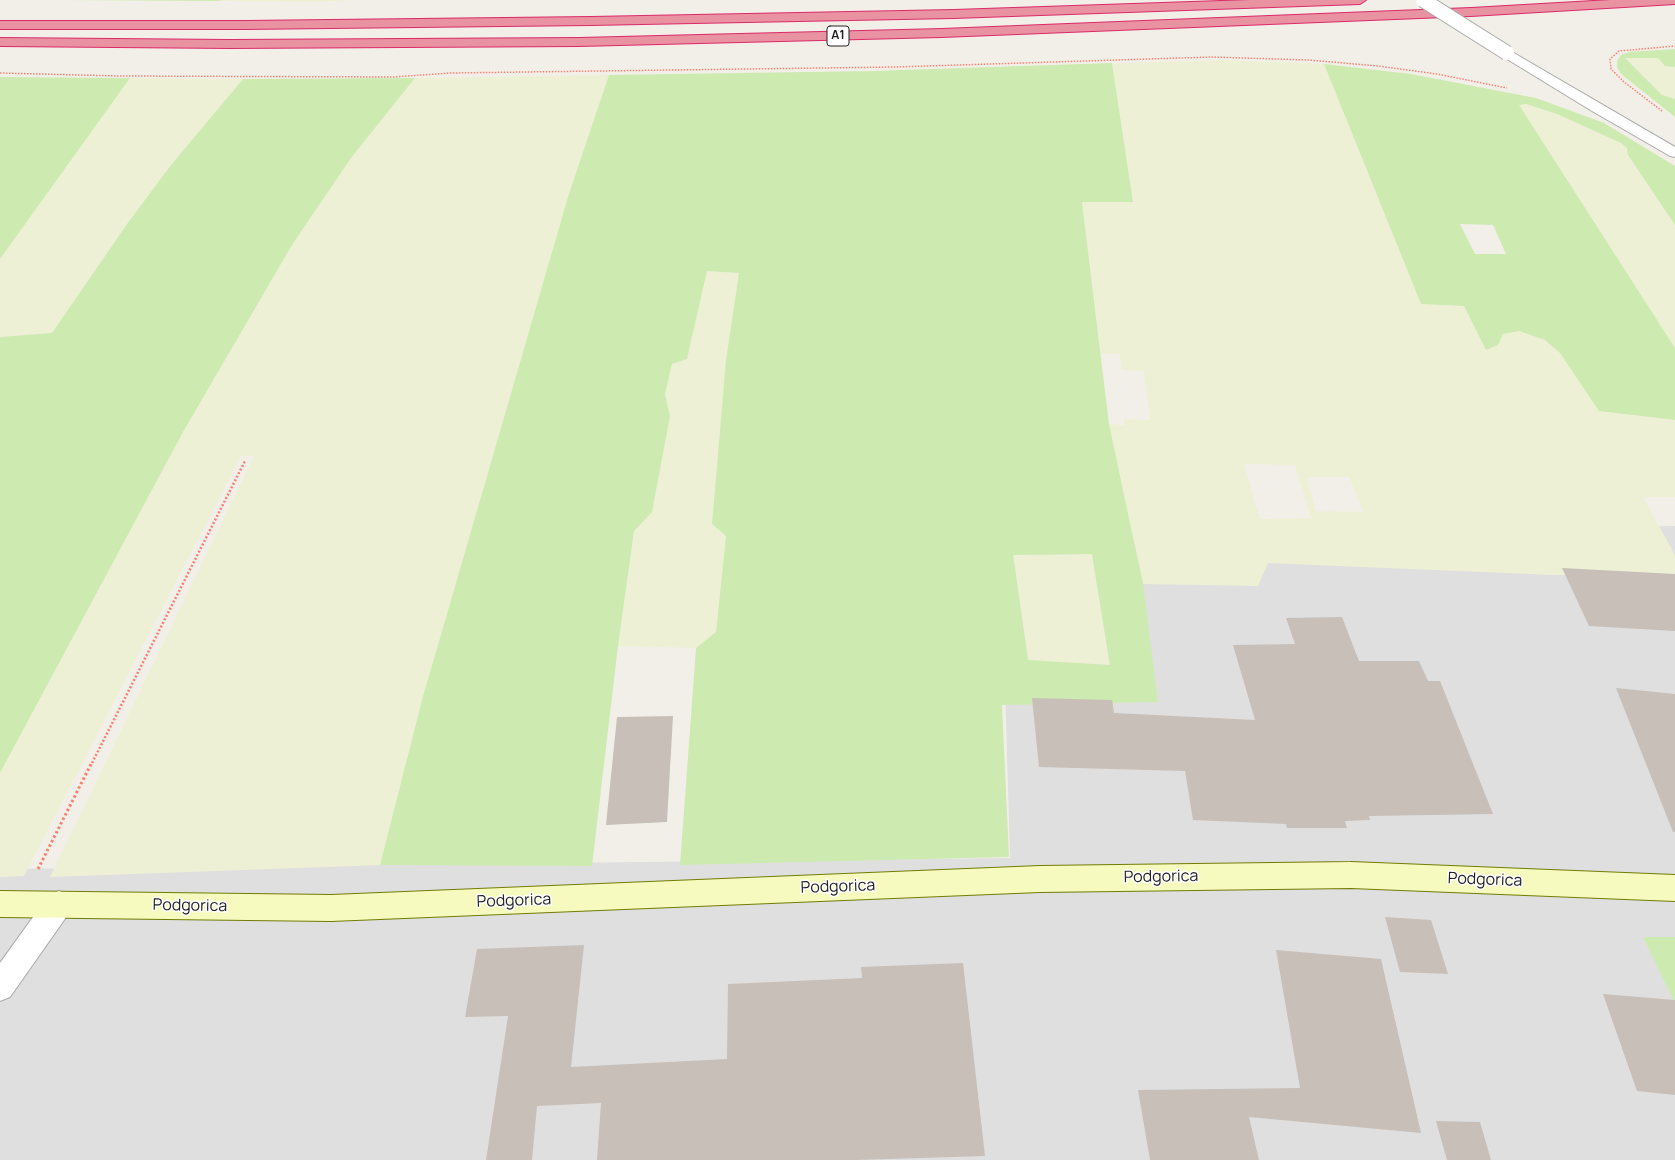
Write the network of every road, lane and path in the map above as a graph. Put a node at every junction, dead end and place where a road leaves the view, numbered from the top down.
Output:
1 (1360, 0) edge
2 (1423, 0) edge
3 (1675, 0) edge
4 (0, 25) edge
5 (0, 42) edge
6 (1675, 46) edge
7 (0, 73) edge
8 (1513, 89) dead end
9 (1662, 111) dead end
10 (1675, 153) edge
11 (245, 461) dead end
12 (1675, 888) edge
13 (10, 904) edge
14 (59, 904) junction
15 (0, 986) edge

1 - 4 highway, A1
2 - 10 street, bridge
3 - 5 highway, A1
6 - 9 path
7 - 8 path
11 - 13 path
12 - 14 main road, Podgorica
13 - 14 main road, Podgorica
14 - 15 street

